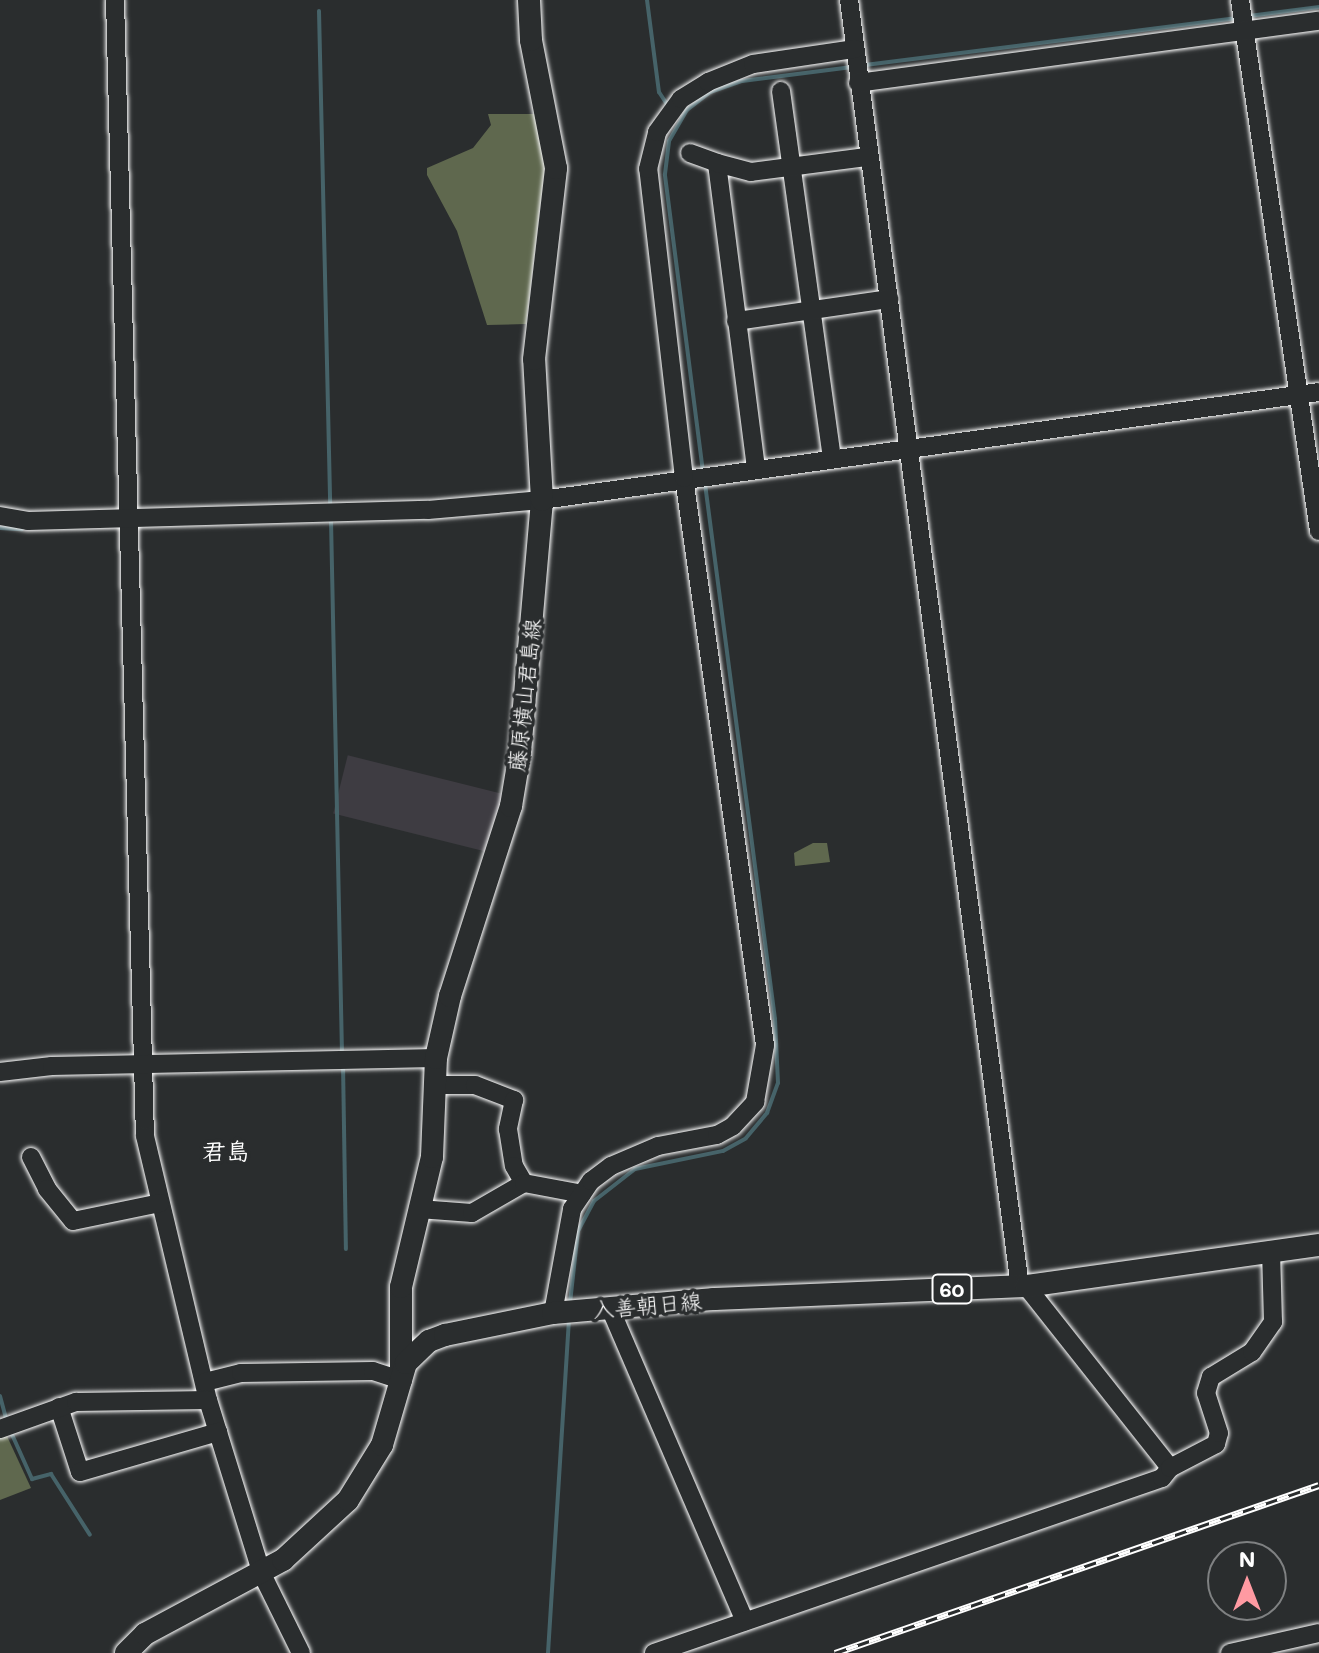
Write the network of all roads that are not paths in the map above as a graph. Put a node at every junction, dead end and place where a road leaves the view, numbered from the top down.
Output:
1 (115, 0) edge
2 (529, 0) edge
3 (849, 0) edge
4 (1240, 2) edge
5 (1319, 21) edge
6 (1244, 31) junction
7 (855, 49) junction
8 (858, 79) junction
9 (781, 91) dead end
10 (690, 153) dead end
11 (867, 157) junction
12 (717, 163) junction
13 (790, 167) junction
14 (889, 299) junction
15 (810, 310) junction
16 (736, 321) junction
17 (1319, 392) edge
18 (1296, 395) junction
19 (906, 447) junction
20 (832, 457) junction
21 (756, 468) junction
22 (684, 478) junction
23 (542, 500) junction
24 (0, 516) edge
25 (128, 518) junction
26 (1319, 531) edge
27 (436, 1058) junction
28 (141, 1065) junction
29 (0, 1072) edge
30 (435, 1085) junction
31 (31, 1157) dead end
32 (524, 1183) junction
33 (582, 1194) junction
34 (160, 1203) junction
35 (419, 1209) junction
36 (1319, 1245) edge
37 (1271, 1251) junction
38 (1023, 1286) junction
39 (610, 1308) junction
40 (553, 1313) junction
41 (401, 1380) junction
42 (207, 1391) junction
43 (59, 1407) junction
44 (0, 1429) edge
45 (218, 1432) junction
46 (1170, 1468) junction
47 (262, 1574) junction
48 (745, 1621) junction
49 (1319, 1633) edge
50 (126, 1653) edge
51 (301, 1653) edge
52 (654, 1653) edge
53 (1230, 1653) edge

1 - 25 street
2 - 23 main road, 藤原横山君島線
3 - 7 street
4 - 6 street
5 - 6 street
6 - 8 street
6 - 18 street
7 - 8 street
7 - 22 street
8 - 11 street
9 - 13 street
10 - 12 street
11 - 13 street
11 - 14 street
12 - 13 street
12 - 16 street
13 - 15 street
14 - 15 street
14 - 19 street
15 - 16 street
15 - 20 street
16 - 21 street
17 - 18 street
18 - 19 street
18 - 26 street
19 - 20 street
19 - 38 street
20 - 21 street
21 - 22 street
22 - 23 street
22 - 33 street
23 - 25 street
23 - 27 main road, 藤原横山君島線
24 - 25 street
25 - 28 street
27 - 28 street
27 - 30 main road, 藤原横山君島線
28 - 29 street
28 - 34 street
30 - 32 street
30 - 35 main road, 藤原横山君島線
31 - 34 street
32 - 33 street
32 - 35 street
33 - 40 street
34 - 42 street
35 - 41 main road, 藤原横山君島線
36 - 37 main road, 入善朝日線 / 60
37 - 38 main road, 入善朝日線 / 60
37 - 46 street
38 - 39 main road, 入善朝日線 / 60
38 - 46 street
39 - 40 main road, 入善朝日線 / 60
39 - 48 street
40 - 41 main road, 入善朝日線 / 60
41 - 42 street
41 - 47 main road, 入善朝日線 / 60
42 - 43 street
42 - 45 street
43 - 44 street
43 - 45 street
45 - 47 street
46 - 48 street
47 - 50 main road, 入善朝日線 / 60
47 - 51 street
48 - 52 street
49 - 53 street

